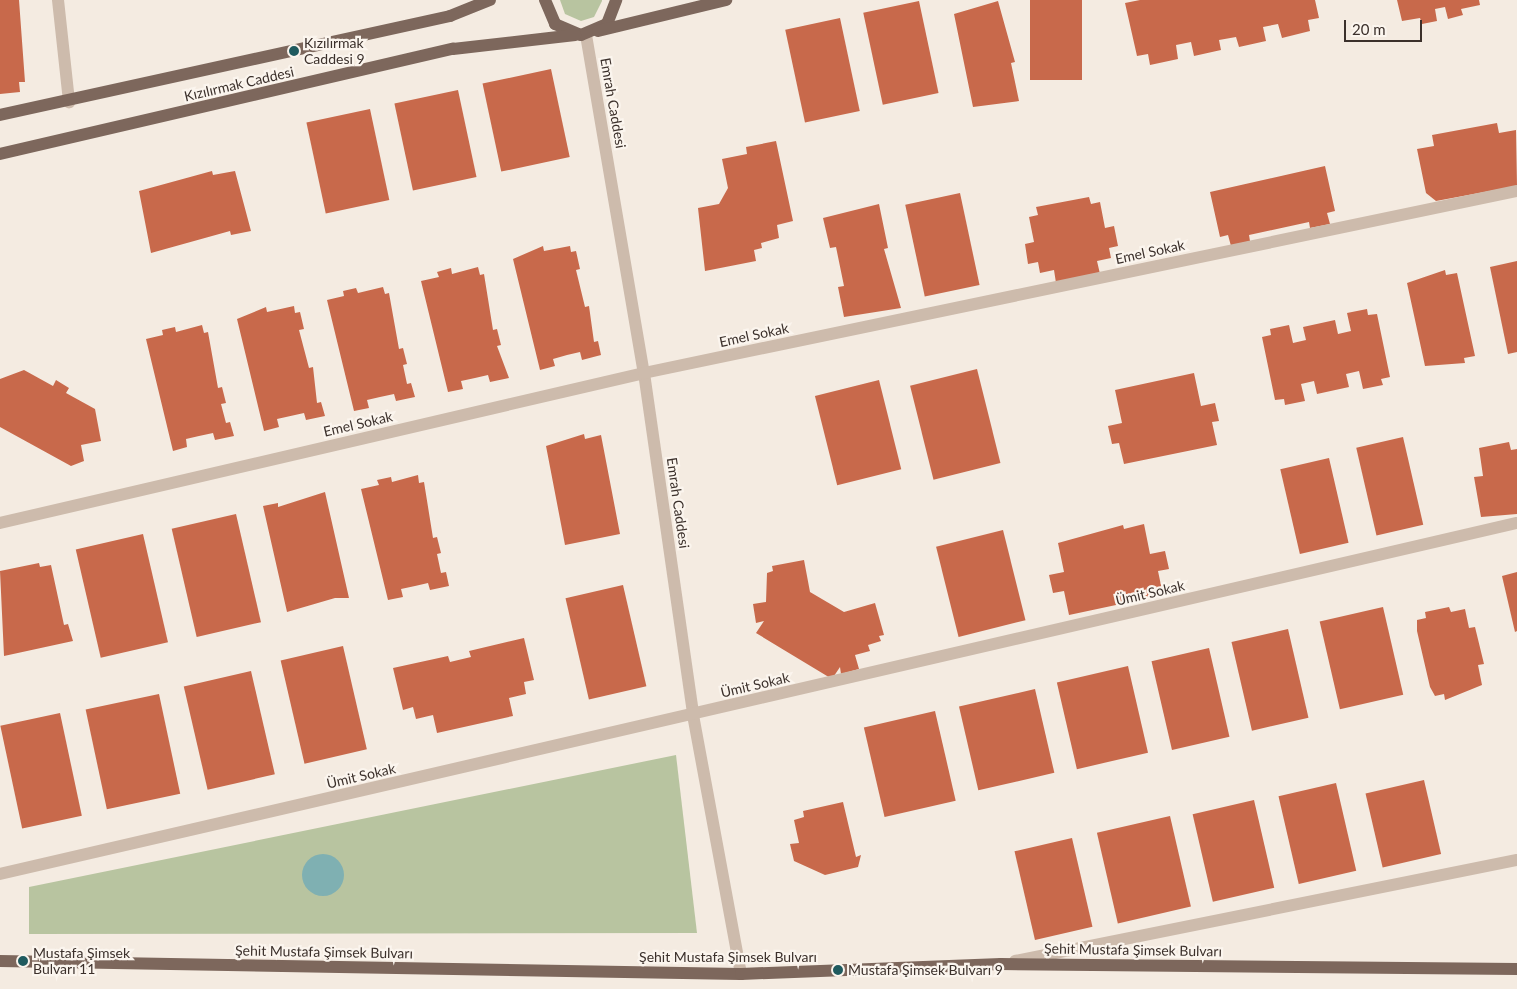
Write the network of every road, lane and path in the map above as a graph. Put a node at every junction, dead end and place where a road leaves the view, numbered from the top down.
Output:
1 (58, 0) edge
2 (490, 0) edge
3 (545, 0) edge
4 (616, 0) edge
5 (726, 0) edge
6 (586, 34) junction
7 (68, 102) junction
8 (0, 115) edge
9 (0, 154) edge
10 (1517, 191) edge
11 (644, 373) junction
12 (0, 523) edge
13 (1517, 523) edge
14 (693, 715) junction
15 (1517, 860) edge
16 (0, 874) edge
17 (0, 961) edge
18 (1001, 964) junction
19 (1517, 969) edge
20 (741, 974) junction

1 - 7 street
2 - 7 main road, Kızılırmak Caddesi
3 - 6 main road
4 - 6 main road
5 - 6 main road, Kızılırmak Caddesi
6 - 9 main road, Kızılırmak Caddesi
6 - 11 street, Emrah Caddesi
7 - 8 main road, Kızılırmak Caddesi
10 - 11 street, Emel Sokak
11 - 12 street, Emel Sokak
11 - 14 street, Emrah Caddesi
13 - 14 street, Ümit Sokak
14 - 16 street, Ümit Sokak
14 - 20 street, Emrah Caddesi
15 - 18 street
17 - 20 main road, Şehit Mustafa Şimsek Bulvarı
18 - 19 main road, Şehit Mustafa Şimsek Bulvarı
18 - 20 main road, Şehit Mustafa Şimsek Bulvarı

